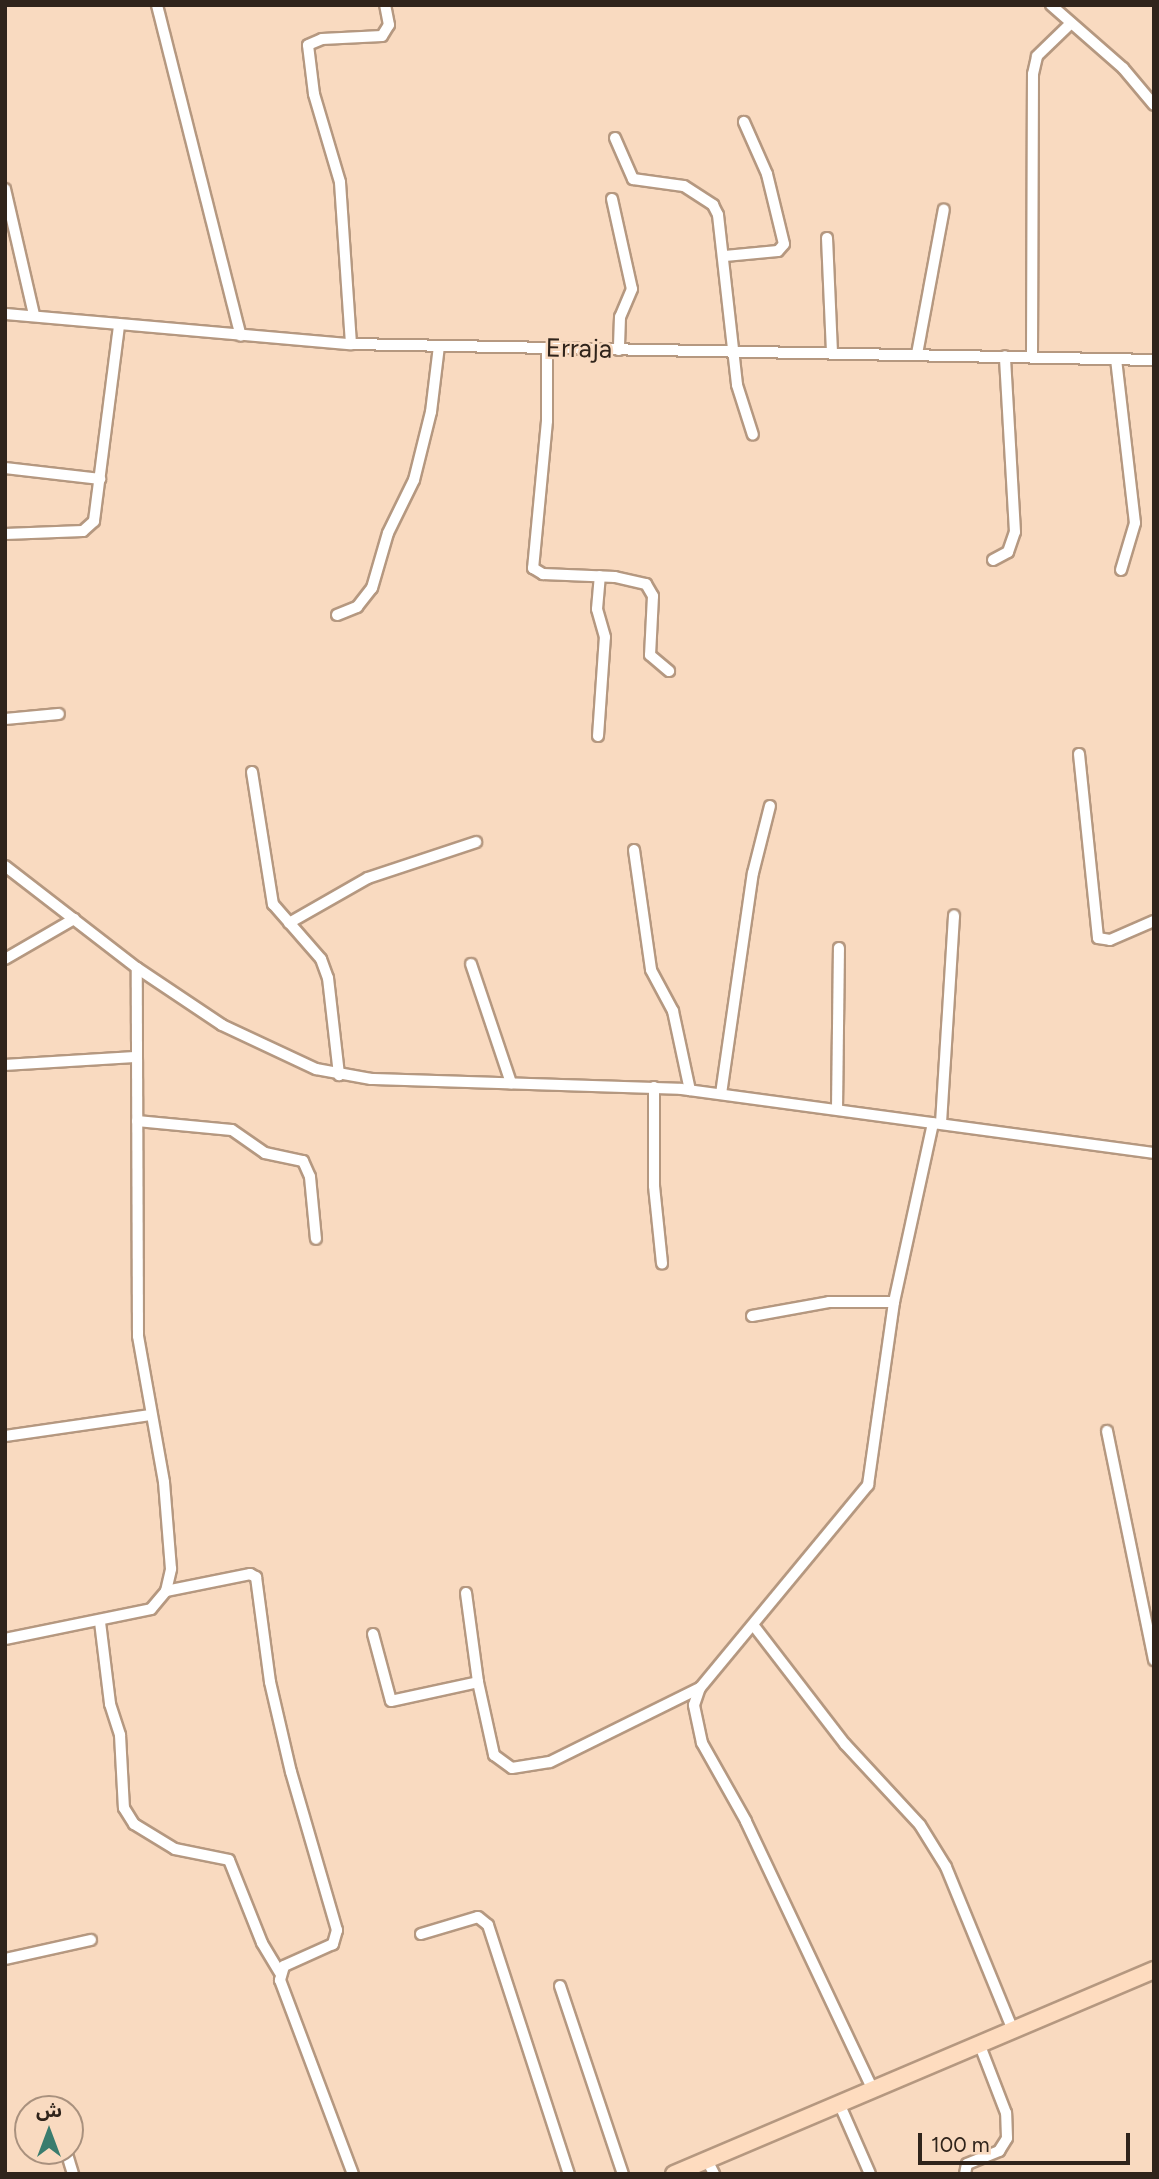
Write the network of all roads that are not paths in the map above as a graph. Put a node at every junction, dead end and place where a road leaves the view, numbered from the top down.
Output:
1 (157, 5) edge
2 (386, 5) edge
3 (1051, 5) edge
4 (1071, 23) junction
5 (1154, 105) edge
6 (744, 122) dead end
7 (615, 138) dead end
8 (5, 189) edge
9 (612, 199) dead end
10 (944, 209) dead end
11 (827, 238) dead end
12 (724, 256) junction
13 (5, 314) edge
14 (34, 315) junction
15 (119, 324) junction
16 (241, 336) junction
17 (351, 344) junction
18 (439, 346) junction
19 (547, 348) junction
20 (619, 350) junction
21 (733, 352) junction
22 (832, 353) junction
23 (917, 354) junction
24 (1005, 356) junction
25 (1032, 356) junction
26 (1116, 359) junction
27 (1154, 360) edge
28 (753, 435) dead end
29 (5, 468) edge
30 (100, 479) junction
31 (5, 534) edge
32 (993, 560) dead end
33 (1121, 570) dead end
34 (600, 576) junction
35 (337, 615) dead end
36 (669, 671) dead end
37 (58, 714) dead end
38 (5, 719) edge
39 (598, 736) dead end
40 (1079, 754) dead end
41 (252, 772) dead end
42 (771, 806) dead end
43 (476, 842) dead end
44 (634, 850) dead end
45 (5, 866) edge
46 (954, 915) dead end
47 (74, 919) junction
48 (1154, 921) edge
49 (289, 923) junction
50 (839, 948) dead end
51 (5, 959) edge
52 (471, 964) dead end
53 (137, 968) junction
54 (134, 1057) junction
55 (5, 1065) edge
56 (339, 1075) junction
57 (511, 1083) junction
58 (654, 1087) junction
59 (690, 1090) junction
60 (721, 1094) junction
61 (837, 1110) junction
62 (137, 1121) junction
63 (937, 1123) junction
64 (1154, 1153) edge
65 (316, 1239) dead end
66 (663, 1264) dead end
67 (894, 1302) junction
68 (752, 1316) dead end
69 (150, 1415) junction
70 (1107, 1431) dead end
71 (5, 1436) edge
72 (166, 1591) junction
73 (466, 1593) dead end
74 (100, 1622) junction
75 (754, 1626) junction
76 (373, 1634) dead end
77 (5, 1639) edge
78 (1154, 1660) edge
79 (478, 1682) junction
80 (699, 1688) junction
81 (422, 1934) dead end
82 (91, 1940) dead end
83 (5, 1959) edge
84 (1154, 1970) edge
85 (280, 1973) junction
86 (560, 1986) dead end
87 (1012, 2028) junction
88 (979, 2043) junction
89 (872, 2088) junction
90 (839, 2103) junction
91 (710, 2167) edge
92 (353, 2174) edge
93 (569, 2174) edge
94 (623, 2174) edge
95 (674, 2174) edge
96 (870, 2174) edge
97 (965, 2174) edge

1 - 16 street
2 - 17 street
3 - 4 street
4 - 5 street
4 - 25 street
6 - 12 street
7 - 12 street
8 - 14 street
9 - 20 street
10 - 23 street
11 - 22 street
12 - 21 street
13 - 14 street, Erraja
14 - 15 street, Erraja
15 - 16 street, Erraja
15 - 30 street
16 - 17 street, Erraja
17 - 18 street, Erraja
18 - 19 street, Erraja
18 - 35 street
19 - 20 street, Erraja
19 - 34 street
20 - 21 street, Erraja
21 - 22 street, Erraja
21 - 28 street
22 - 23 street, Erraja
23 - 24 street, Erraja
24 - 25 street, Erraja
24 - 32 street
25 - 26 street, Erraja
26 - 27 street, Erraja
26 - 33 street
29 - 30 street
30 - 31 street
34 - 36 street
34 - 39 street
37 - 38 street
40 - 48 street
41 - 49 street
42 - 60 street
43 - 49 street
44 - 59 street
45 - 47 street
46 - 63 street
47 - 51 street
47 - 53 street
49 - 56 street
50 - 61 street
52 - 57 street
53 - 54 street
53 - 56 street
54 - 55 street
54 - 62 street
56 - 57 street
57 - 58 street
58 - 59 street
58 - 66 street
59 - 60 street
60 - 61 street
61 - 63 street
62 - 65 street
62 - 69 street
63 - 64 street
63 - 67 street
67 - 68 street
67 - 75 street
69 - 71 street
69 - 72 street
70 - 78 street
72 - 74 street
72 - 85 street
73 - 79 street
74 - 77 street
74 - 85 street
75 - 80 street
75 - 87 street
76 - 79 street
79 - 80 street
80 - 89 street
81 - 93 street
82 - 83 street
84 - 87 main road
85 - 92 street
86 - 94 street
87 - 88 main road
88 - 89 main road
88 - 97 street
89 - 90 main road
90 - 91 main road
90 - 96 street
91 - 95 main road

